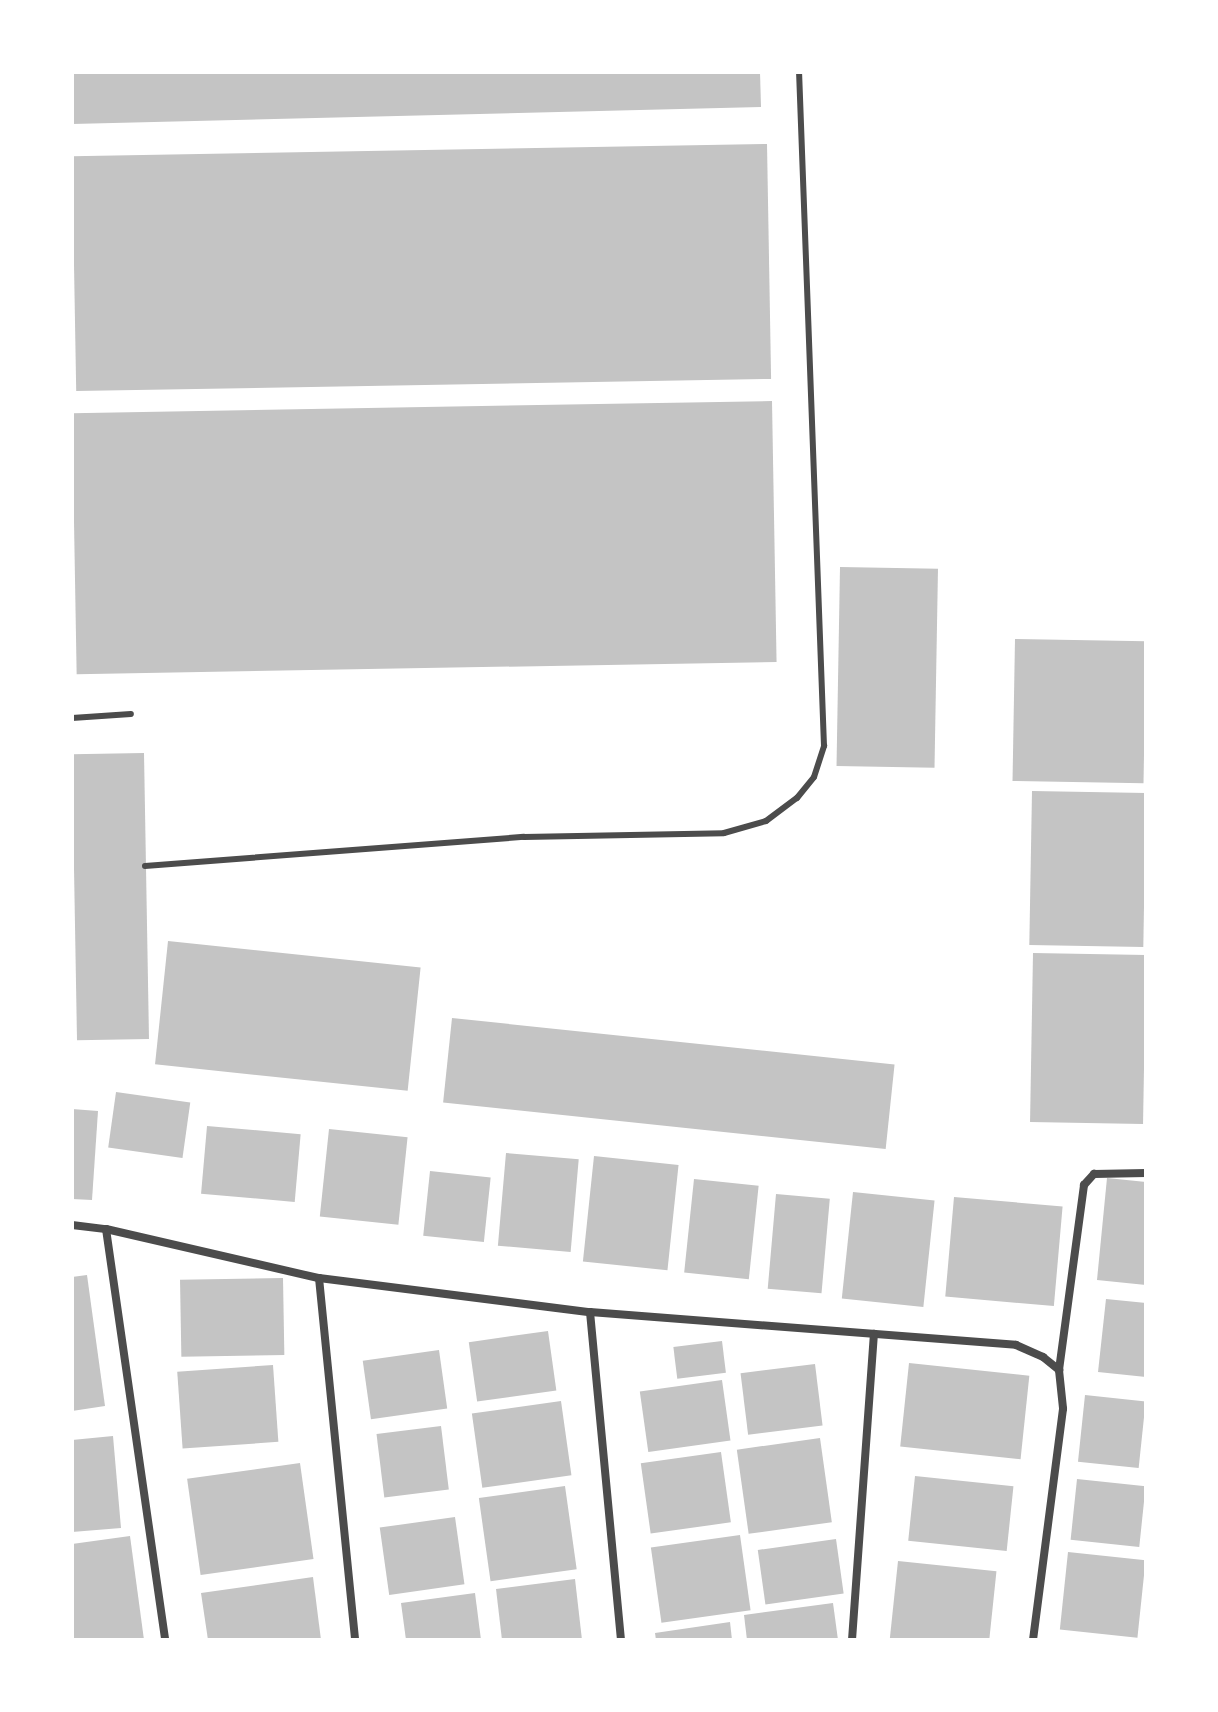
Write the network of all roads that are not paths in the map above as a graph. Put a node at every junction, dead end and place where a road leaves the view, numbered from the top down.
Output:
1 (799, 72) edge
2 (131, 714) dead end
3 (72, 718) edge
4 (145, 866) dead end
5 (1146, 1173) edge
6 (72, 1225) edge
7 (106, 1229) junction
8 (319, 1278) junction
9 (590, 1312) junction
10 (874, 1334) junction
11 (1059, 1370) junction
12 (165, 1640) edge
13 (355, 1640) edge
14 (621, 1640) edge
15 (852, 1640) edge
16 (1033, 1640) edge

1 - 4 lane
2 - 3 lane
5 - 11 street
6 - 7 street
7 - 8 street
7 - 12 street
8 - 9 street
8 - 13 street
9 - 10 street
9 - 14 street
10 - 11 street
10 - 15 street
11 - 16 street

